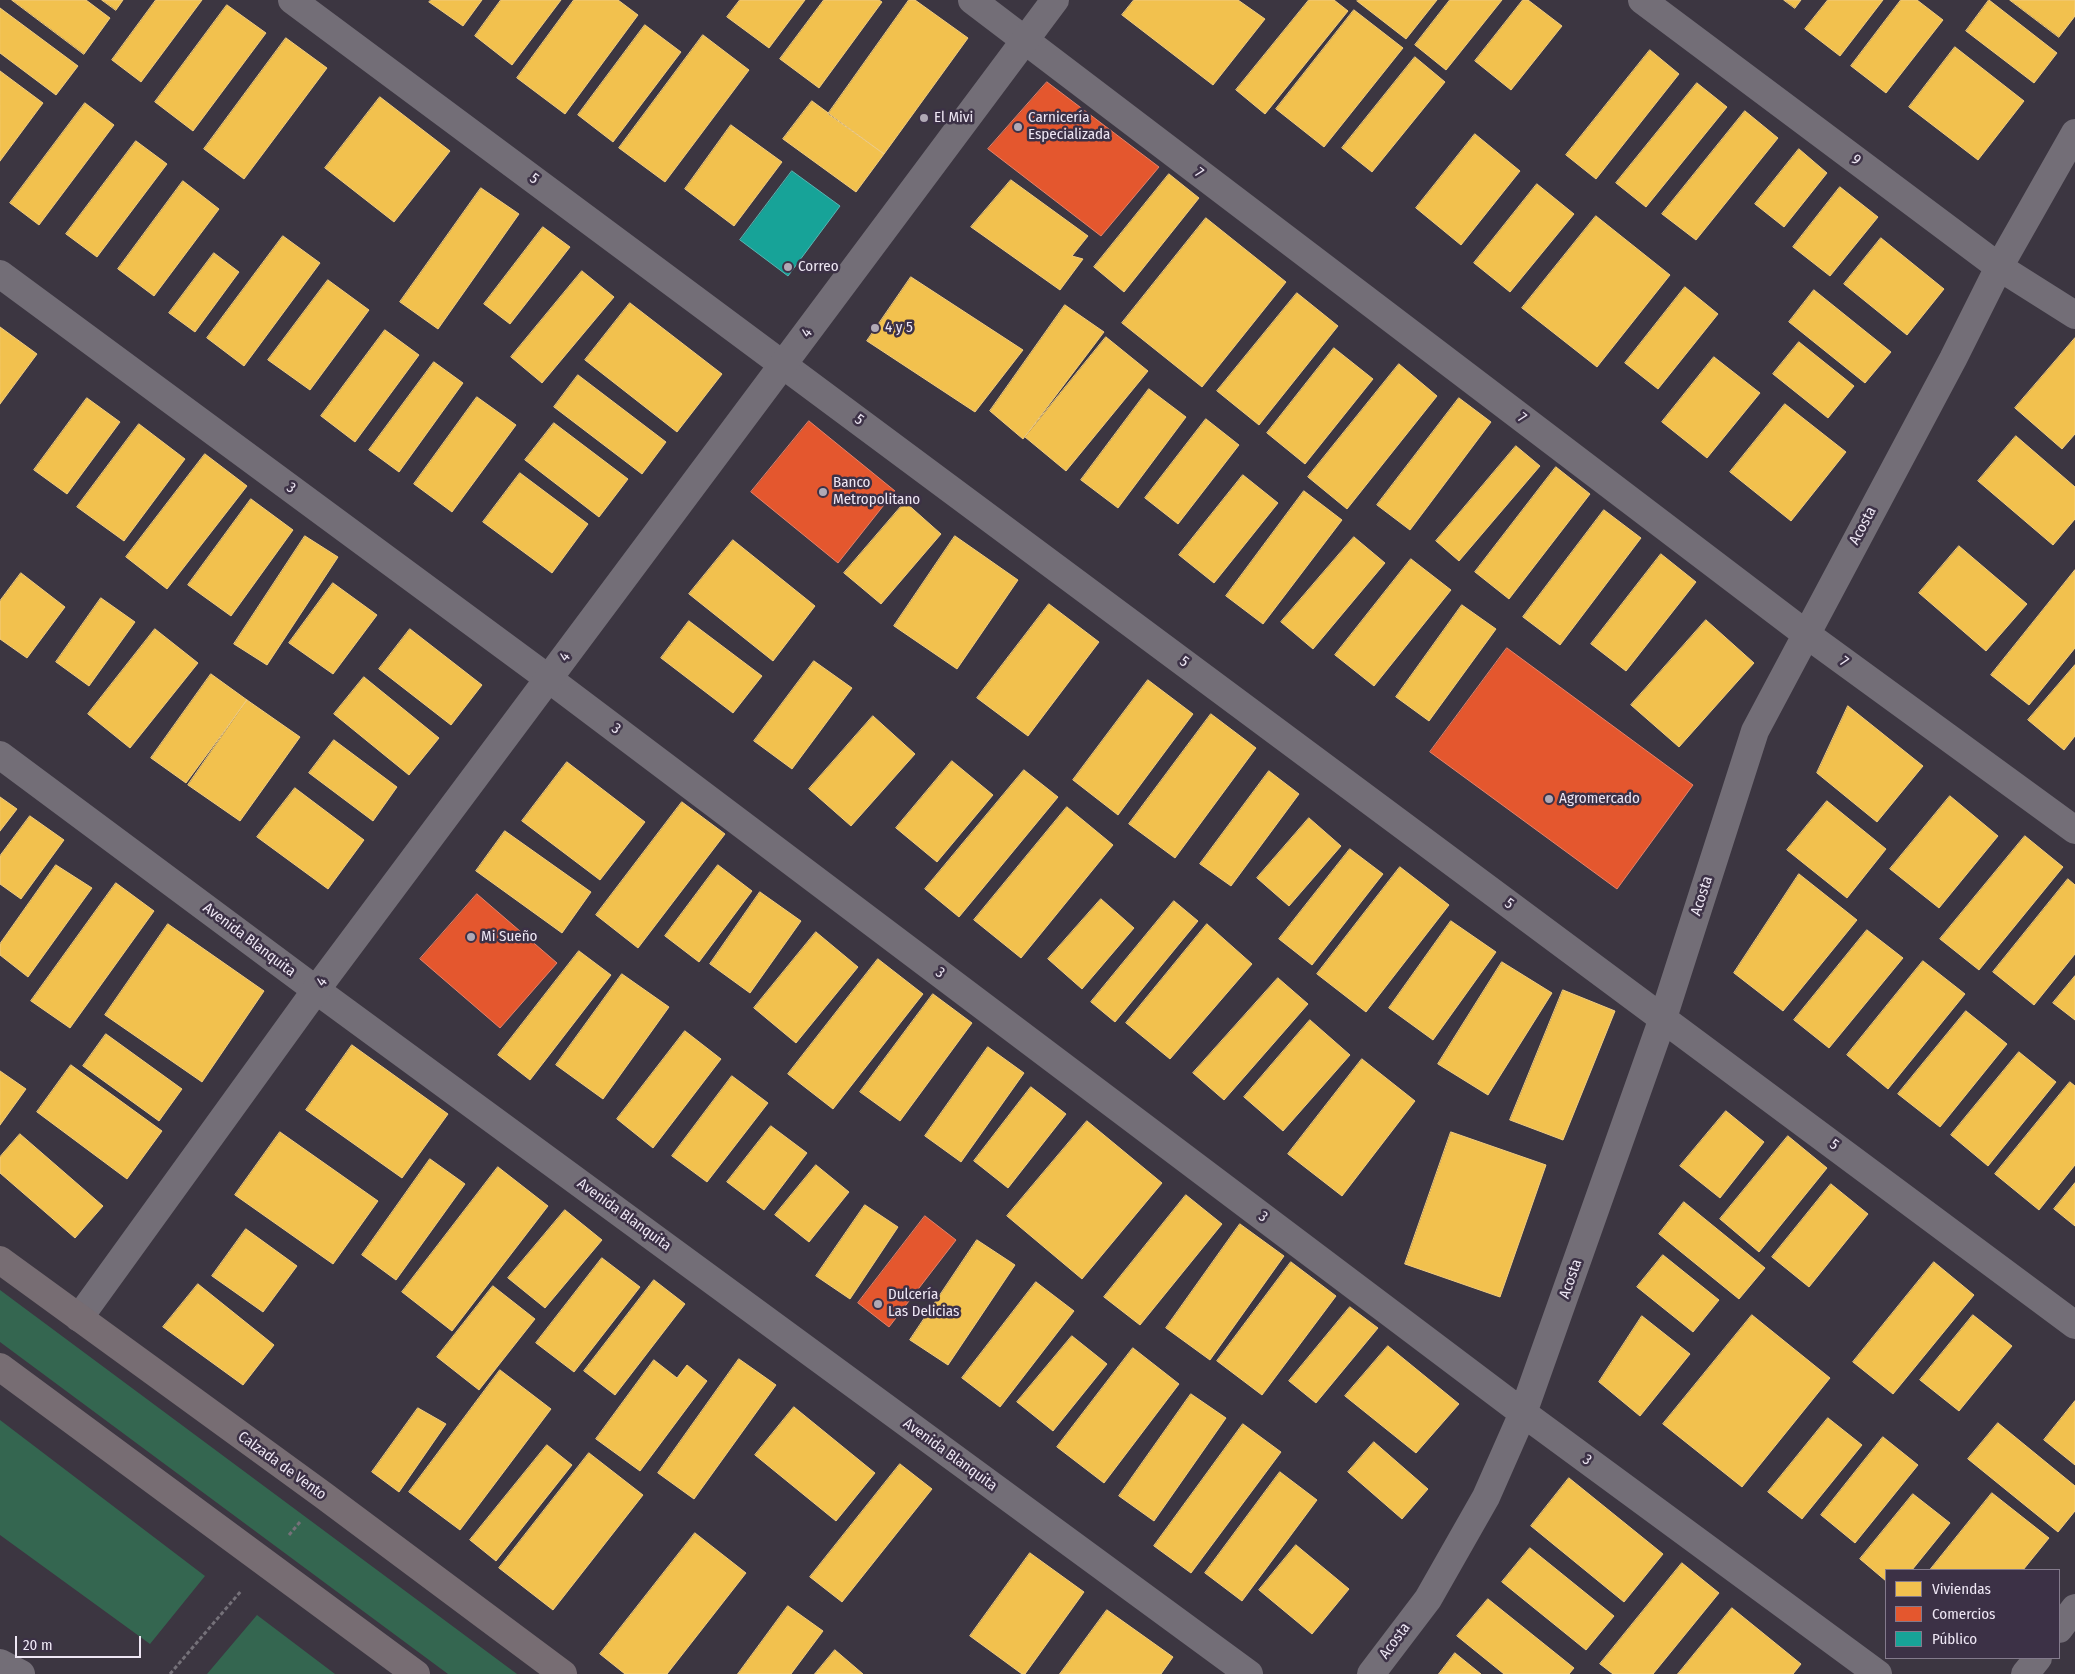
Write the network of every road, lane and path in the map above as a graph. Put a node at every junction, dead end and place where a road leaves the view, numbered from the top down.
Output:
1 (292, 0) edge
2 (972, 0) edge
3 (1055, 0) edge
4 (1642, 0) edge
5 (1025, 40) junction
6 (2075, 134) edge
7 (1999, 267) junction
8 (0, 274) edge
9 (2075, 315) edge
10 (784, 364) junction
11 (1806, 634) junction
12 (548, 679) junction
13 (0, 754) edge
14 (2075, 830) edge
15 (316, 990) junction
16 (1663, 1018) junction
17 (0, 1260) edge
18 (79, 1318) junction
19 (2075, 1325) edge
20 (0, 1367) edge
21 (1524, 1412) junction
22 (2075, 1608) edge
23 (2060, 1628) edge
24 (2037, 1659) edge
25 (0, 1663) edge
26 (21, 1674) edge
27 (416, 1674) edge
28 (563, 1674) edge
29 (1249, 1674) edge
30 (1370, 1674) edge
31 (1878, 1674) edge
32 (2026, 1674) edge

1 - 10 street, 5
2 - 5 street, 7
3 - 5 street, 4
4 - 7 street, 9
5 - 10 street, 4
5 - 11 street, 7
6 - 7 street, Acosta
7 - 9 street, 9
7 - 11 street, Acosta
8 - 12 street, 3
10 - 12 street, 4
10 - 16 street, 5
11 - 14 street, 7
11 - 16 street, Acosta
12 - 15 street, 4
12 - 21 street, 3
13 - 15 street, Avenida Blanquita
15 - 18 street, 4
15 - 29 street, Avenida Blanquita
16 - 19 street, 5
16 - 21 street, Acosta
17 - 18 main road, Calzada de Vento
18 - 28 main road, Calzada de Vento
20 - 27 main road
21 - 30 street, Acosta
21 - 31 street, 3
22 - 23 street
24 - 32 street
25 - 26 street

